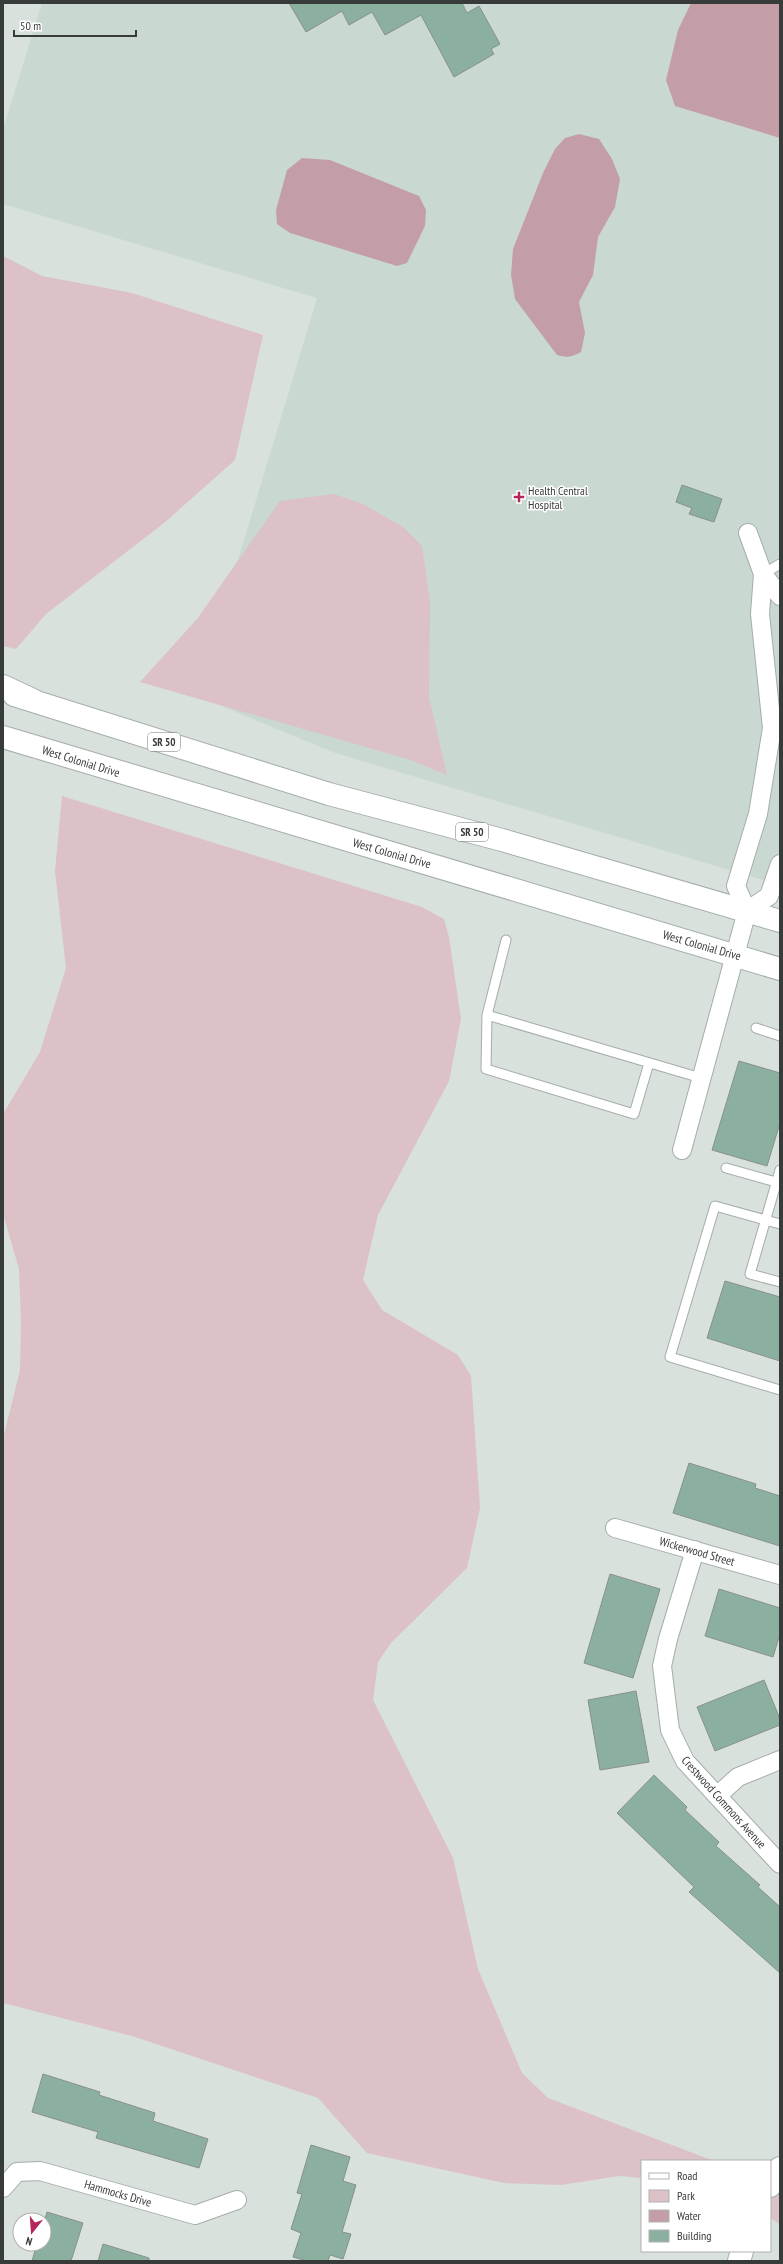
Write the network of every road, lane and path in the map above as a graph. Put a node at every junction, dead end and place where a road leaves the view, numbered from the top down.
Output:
1 (748, 533) dead end
2 (780, 564) edge
3 (763, 574) junction
4 (780, 596) edge
5 (3, 686) edge
6 (3, 691) edge
7 (33, 700) junction
8 (3, 737) edge
9 (780, 864) edge
10 (747, 911) junction
11 (780, 921) edge
12 (506, 940) dead end
13 (734, 955) junction
14 (780, 969) edge
15 (486, 1015) junction
16 (756, 1028) dead end
17 (780, 1036) edge
18 (649, 1063) junction
19 (701, 1078) junction
20 (682, 1150) dead end
21 (726, 1168) dead end
22 (780, 1170) edge
23 (776, 1182) junction
24 (765, 1220) junction
25 (780, 1224) edge
26 (780, 1282) edge
27 (780, 1390) edge
28 (615, 1528) dead end
29 (695, 1550) junction
30 (780, 1575) edge
31 (780, 1760) edge
32 (717, 1796) junction
33 (780, 1864) edge
34 (780, 2168) edge
35 (771, 2184) edge
36 (3, 2188) edge
37 (238, 2200) dead end

1 - 3 street
2 - 3 lane
3 - 4 street
3 - 10 street
5 - 7 main road
6 - 7 main road, SR 50
7 - 10 main road, SR 50
8 - 13 main road, West Colonial Drive
9 - 10 street
10 - 11 main road, SR 50
10 - 13 street
12 - 15 lane
13 - 14 main road, West Colonial Drive
13 - 19 street
15 - 18 lane
15 - 18 lane
16 - 17 lane
18 - 19 lane
19 - 20 street
21 - 23 lane
22 - 23 lane
23 - 24 lane
24 - 25 lane
24 - 26 lane
24 - 27 lane
28 - 29 street, Wickerwood Street
29 - 30 street, Wickerwood Street
29 - 32 street, Crestwood Commons Avenue
31 - 32 street
32 - 33 street, Crestwood Commons Avenue
34 - 35 main road
36 - 37 street, Hammocks Drive

